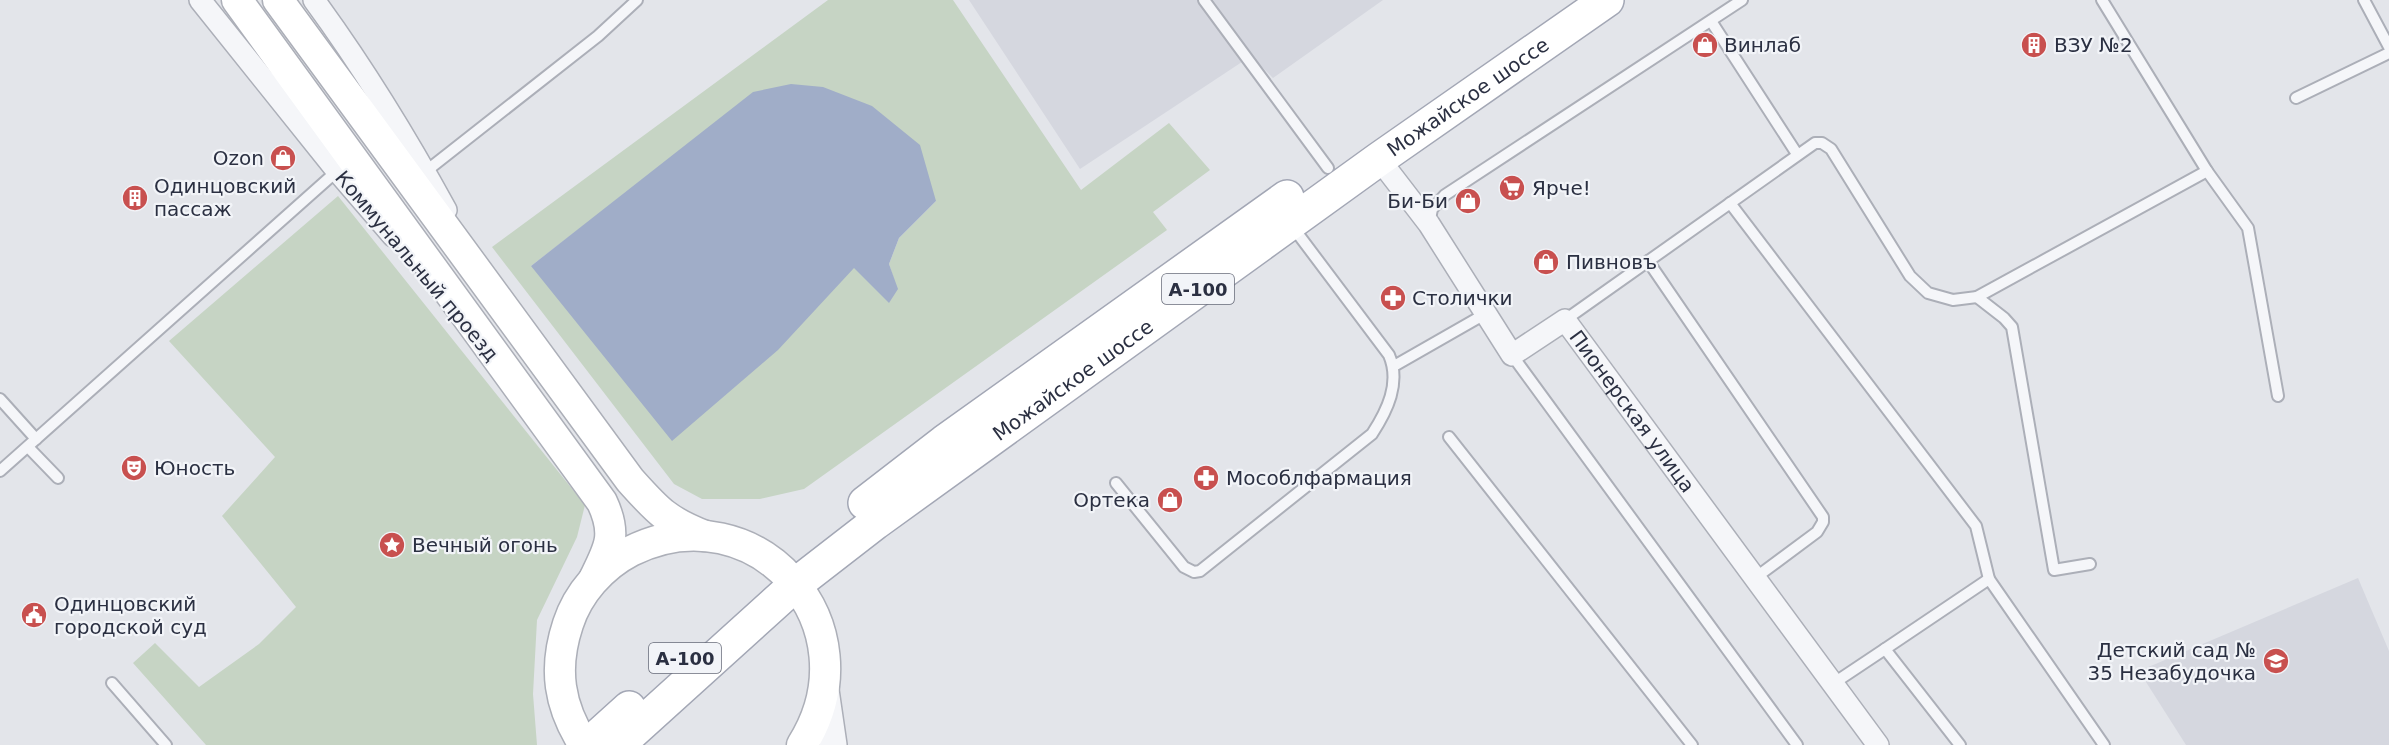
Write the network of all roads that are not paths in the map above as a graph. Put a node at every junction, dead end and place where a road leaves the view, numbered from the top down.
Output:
1 (200, 0) edge
2 (237, 0) edge
3 (278, 0) edge
4 (314, 0) edge
5 (637, 0) edge
6 (1204, 0) edge
7 (1567, 0) edge
8 (1607, 0) edge
9 (1742, 0) edge
10 (2103, 0) edge
11 (2364, 0) edge
12 (1711, 21) junction
13 (2389, 47) edge
14 (2389, 53) edge
15 (2296, 98) dead end
16 (1797, 154) junction
17 (1378, 159) junction
18 (1328, 168) junction
19 (337, 171) junction
20 (2207, 171) junction
21 (425, 172) junction
22 (1730, 203) junction
23 (1290, 223) junction
24 (1429, 224) junction
25 (387, 229) junction
26 (464, 252) junction
27 (1648, 261) junction
28 (434, 273) junction
29 (1977, 297) junction
30 (461, 311) junction
31 (1485, 314) junction
32 (1565, 320) junction
33 (534, 348) junction
34 (1512, 355) junction
35 (1394, 366) junction
36 (504, 369) junction
37 (2278, 396) dead end
38 (0, 399) edge
39 (1449, 437) dead end
40 (32, 443) junction
41 (0, 471) edge
42 (58, 478) dead end
43 (1116, 483) dead end
44 (705, 536) junction
45 (2090, 564) dead end
46 (596, 577) junction
47 (788, 578) junction
48 (1755, 578) junction
49 (1989, 579) junction
50 (1885, 649) junction
51 (112, 683) dead end
52 (1834, 683) junction
53 (825, 690) junction
54 (166, 745) edge
55 (586, 745) edge
56 (618, 745) edge
57 (802, 745) edge
58 (833, 745) edge
59 (1692, 745) edge
60 (1797, 745) edge
61 (1878, 745) edge
62 (1960, 745) edge
63 (2104, 745) edge

1 - 19 street, Коммунальный проезд
2 - 28 main road
3 - 26 main road
4 - 21 street, Коммунальный проезд
5 - 21 lane
6 - 18 lane
7 - 18 main road, Можайское шоссе / А-100
8 - 17 main road, Можайское шоссе / А-100
9 - 12 lane
10 - 20 lane
11 - 13 lane
12 - 16 lane
12 - 24 lane
14 - 15 lane
16 - 22 lane
16 - 29 lane
17 - 23 main road, Можайское шоссе / А-100
17 - 24 street
18 - 47 main road, Можайское шоссе / А-100
19 - 25 street, Коммунальный проезд
19 - 40 lane
20 - 29 lane
20 - 37 lane
21 - 26 street, Коммунальный проезд
22 - 27 lane
22 - 49 lane
23 - 35 lane
23 - 47 main road, Можайское шоссе / А-100
24 - 31 street
25 - 30 street, Коммунальный проезд
25 - 36 street
26 - 28 street
26 - 33 main road, Коммунальный проезд
27 - 32 lane
27 - 48 lane
28 - 30 main road
29 - 45 lane
30 - 36 main road, Коммунальный проезд
31 - 34 street
31 - 35 lane
32 - 34 street, Пионерская улица
32 - 48 street, Пионерская улица
33 - 36 street
33 - 44 main road, Коммунальный проезд
34 - 60 lane
35 - 43 lane
36 - 46 main road, Коммунальный проезд
38 - 40 lane
39 - 59 lane
40 - 41 lane
40 - 42 lane
44 - 46 main road
44 - 47 main road
46 - 55 main road
47 - 53 main road
47 - 55 main road, Можайское шоссе / А-100
47 - 56 main road, Можайское шоссе / А-100
48 - 52 street, Пионерская улица
49 - 50 lane
49 - 63 lane
50 - 52 lane
50 - 62 lane
51 - 54 lane
52 - 61 street, Пионерская улица
53 - 57 main road
53 - 58 street

